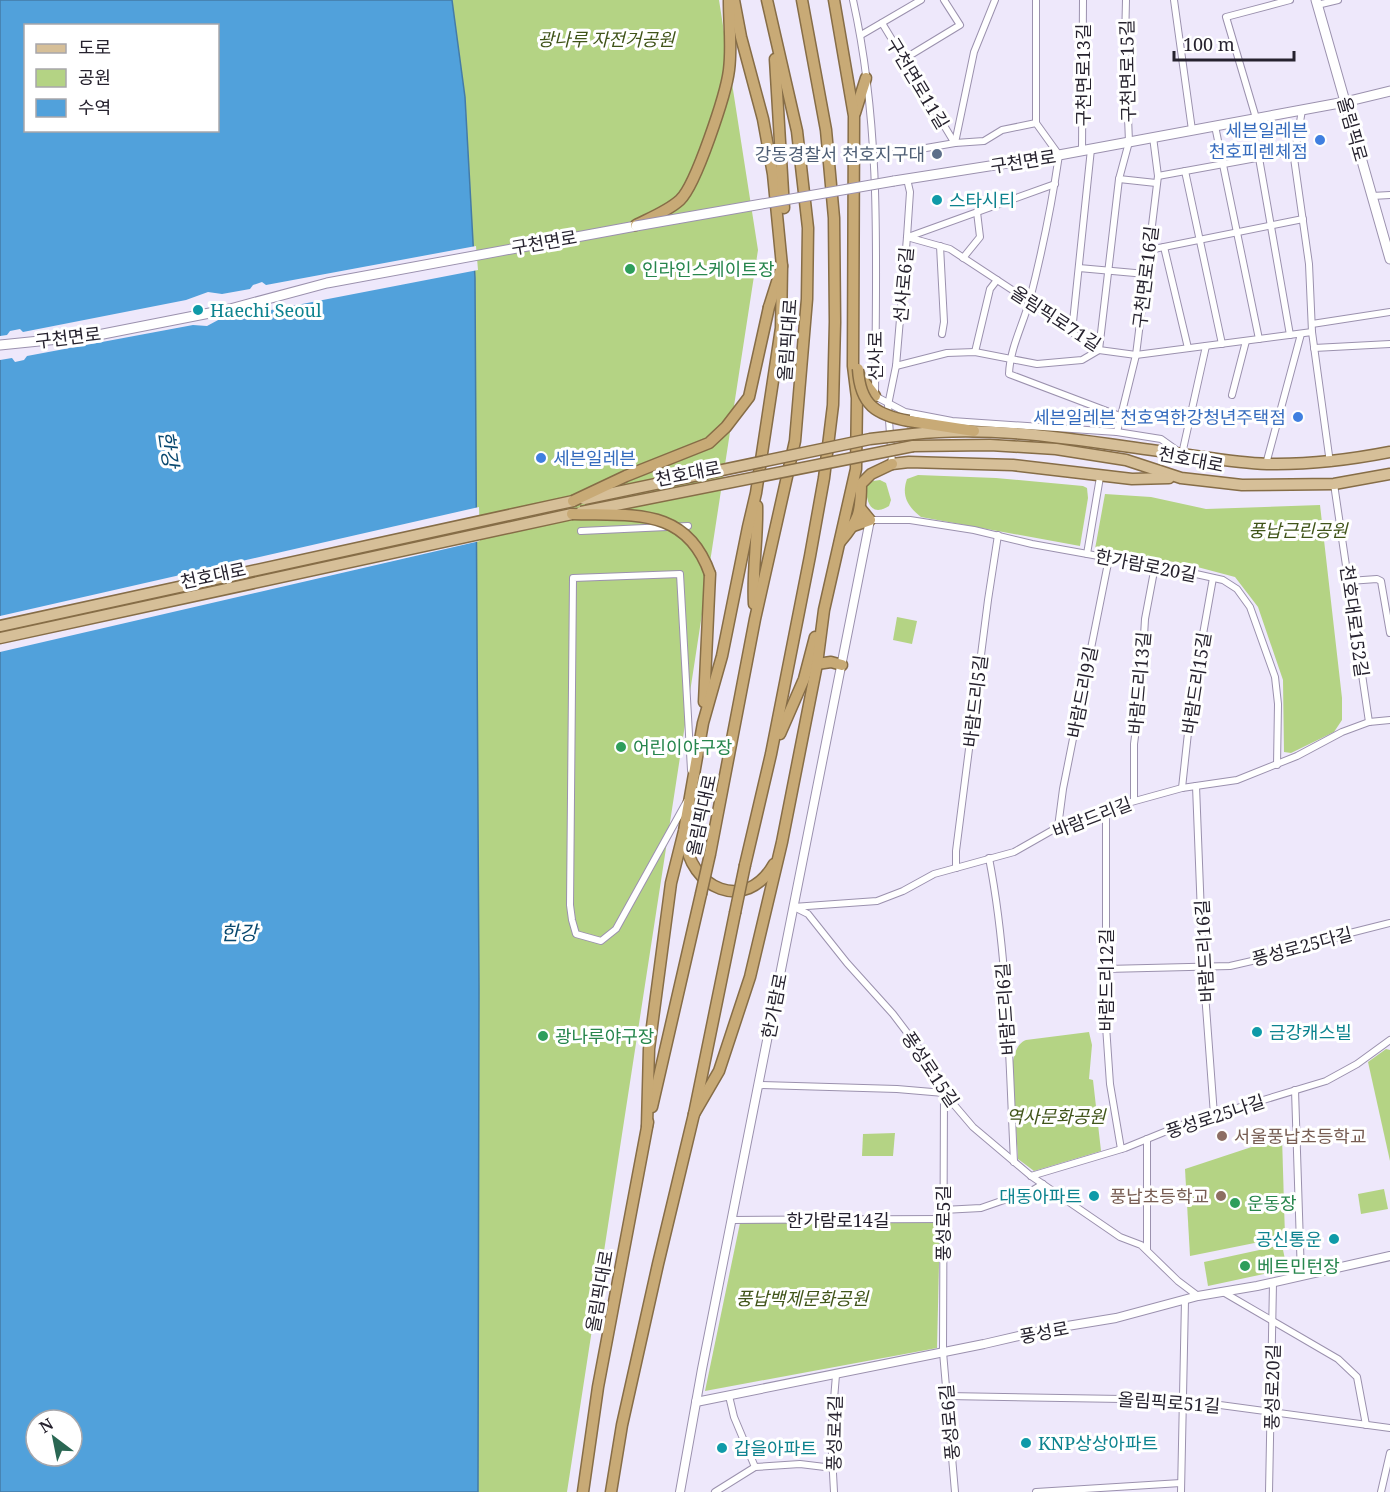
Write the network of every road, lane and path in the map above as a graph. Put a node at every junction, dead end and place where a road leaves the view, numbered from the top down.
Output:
1 (729, 0) edge
2 (734, 0) edge
3 (767, 0) edge
4 (802, 0) edge
5 (834, 0) edge
6 (853, 0) edge
7 (921, 0) edge
8 (944, 0) edge
9 (995, 0) edge
10 (1036, 0) edge
11 (1083, 0) edge
12 (1126, 0) edge
13 (1174, 0) edge
14 (1290, 0) edge
15 (1338, 0) edge
16 (1316, 3) edge
17 (882, 23) junction
18 (772, 26) junction
19 (861, 35) junction
20 (904, 59) junction
21 (866, 78) junction
22 (1390, 91) edge
23 (1345, 102) junction
24 (1302, 110) junction
25 (854, 116) junction
26 (1256, 118) junction
27 (1036, 123) junction
28 (1215, 126) junction
29 (1192, 130) junction
30 (1153, 137) junction
31 (1129, 142) junction
32 (955, 143) junction
33 (1087, 150) junction
34 (1295, 151) junction
35 (1059, 155) junction
36 (874, 157) junction
37 (1258, 158) junction
38 (1224, 164) junction
39 (1185, 171) junction
40 (907, 179) junction
41 (1119, 179) junction
42 (1157, 180) junction
43 (1055, 184) junction
44 (1390, 195) edge
45 (1372, 196) junction
46 (977, 212) junction
47 (1303, 219) junction
48 (636, 226) junction
49 (1270, 226) junction
50 (1238, 232) junction
51 (907, 237) junction
52 (1201, 240) junction
53 (940, 246) junction
54 (1164, 247) junction
55 (1149, 250) junction
56 (963, 258) junction
57 (1390, 259) edge
58 (782, 261) junction
59 (1079, 268) junction
60 (1109, 270) junction
61 (1146, 274) junction
62 (997, 280) junction
63 (1029, 301) junction
64 (1390, 312) edge
65 (1312, 324) junction
66 (1068, 330) junction
67 (1312, 332) junction
68 (942, 334) dead end
69 (1300, 334) junction
70 (1290, 335) junction
71 (1260, 339) junction
72 (1246, 341) junction
73 (1222, 344) junction
74 (1390, 344) edge
75 (0, 345) edge
76 (1206, 346) junction
77 (1188, 348) junction
78 (1314, 348) junction
79 (1099, 350) junction
80 (975, 352) junction
81 (1136, 355) junction
82 (1010, 358) junction
83 (896, 366) junction
84 (856, 367) junction
85 (1232, 394) dead end
86 (875, 396) junction
87 (888, 405) junction
88 (1120, 416) junction
89 (974, 431) junction
90 (1117, 432) junction
91 (913, 440) junction
92 (1390, 452) edge
93 (1182, 454) junction
94 (1330, 463) junction
95 (892, 464) junction
96 (1266, 464) junction
97 (856, 469) junction
98 (1390, 474) edge
99 (1100, 477) junction
100 (1181, 478) junction
101 (861, 484) junction
102 (1334, 484) junction
103 (756, 494) junction
104 (573, 501) junction
105 (861, 509) junction
106 (572, 514) junction
107 (870, 520) junction
108 (688, 526) dead end
109 (853, 526) junction
110 (581, 531) dead end
111 (998, 535) junction
112 (838, 544) junction
113 (1087, 554) junction
114 (1108, 558) junction
115 (1155, 566) junction
116 (1213, 578) junction
117 (1349, 581) junction
118 (824, 610) junction
119 (754, 619) junction
120 (0, 626) edge
121 (1390, 633) edge
122 (0, 638) edge
123 (817, 664) junction
124 (842, 665) junction
125 (1390, 720) edge
126 (1370, 722) junction
127 (704, 723) junction
128 (771, 754) junction
129 (1277, 765) junction
130 (1196, 786) junction
131 (1182, 788) junction
132 (691, 791) junction
133 (1134, 800) junction
134 (1106, 809) junction
135 (1058, 827) junction
136 (684, 831) junction
137 (782, 842) junction
138 (989, 858) junction
139 (956, 868) junction
140 (793, 907) junction
141 (1390, 923) edge
142 (1203, 966) junction
143 (1106, 969) junction
144 (1390, 1040) edge
145 (758, 1085) junction
146 (1295, 1090) junction
147 (944, 1093) junction
148 (694, 1114) junction
149 (1214, 1115) junction
150 (647, 1126) junction
151 (1147, 1139) junction
152 (1121, 1149) junction
153 (1014, 1162) junction
154 (1031, 1176) junction
155 (1043, 1184) junction
156 (943, 1210) junction
157 (944, 1219) junction
158 (732, 1220) junction
159 (1147, 1250) junction
160 (1390, 1256) edge
161 (1300, 1276) junction
162 (1273, 1283) junction
163 (1223, 1292) junction
164 (1198, 1296) junction
165 (1185, 1300) junction
166 (1273, 1320) junction
167 (943, 1352) junction
168 (836, 1375) junction
169 (729, 1396) junction
170 (946, 1396) junction
171 (1183, 1400) junction
172 (696, 1402) junction
173 (1272, 1412) junction
174 (1366, 1425) junction
175 (1390, 1428) edge
176 (1390, 1453) edge
177 (755, 1467) junction
178 (833, 1468) junction
179 (1181, 1483) junction
180 (583, 1492) edge
181 (611, 1492) edge
182 (680, 1492) edge
183 (715, 1492) edge
184 (834, 1492) edge
185 (955, 1492) edge
186 (1036, 1492) edge
187 (1181, 1492) edge
188 (1269, 1492) edge
189 (1381, 1492) edge

1 - 48 highway
2 - 58 highway
3 - 18 highway, 올림픽대로
4 - 128 highway
5 - 25 highway
6 - 19 street, 선사로
7 - 17 street
8 - 20 street
9 - 32 street, 구천면로11길
10 - 27 street
11 - 33 street, 구천면로13길
12 - 31 street, 구천면로15길
13 - 29 street
14 - 26 street
15 - 16 street
16 - 23 main road, 올림픽로
17 - 19 street
17 - 20 street, 구천면로11길
18 - 58 highway
18 - 119 highway, 올림픽대로
19 - 21 street, 선사로
20 - 32 street, 구천면로11길
21 - 25 highway
21 - 36 street, 선사로
22 - 23 main road, 구천면로
23 - 24 main road, 구천면로
23 - 45 main road, 올림픽로
24 - 26 main road, 구천면로
24 - 34 street
25 - 84 highway
26 - 28 main road, 구천면로
27 - 32 street, 구천면로11길
27 - 35 street
28 - 29 main road, 구천면로
28 - 38 street
29 - 30 main road, 구천면로
30 - 31 main road, 구천면로
30 - 42 street, 구천면로16길
31 - 33 main road, 구천면로
31 - 41 street, 구천면로15길
32 - 36 street, 구천면로11길
33 - 35 main road, 구천면로
33 - 59 street
34 - 37 street
34 - 47 street
35 - 40 main road, 구천면로
35 - 43 street
36 - 86 street, 선사로
37 - 38 street
37 - 49 street
38 - 39 street
38 - 50 street
39 - 42 street
39 - 52 street
40 - 48 main road, 구천면로, bridge
40 - 51 street, 선사로6길
41 - 42 street
41 - 60 street, 구천면로15길
42 - 55 street, 구천면로16길
43 - 46 street, 선사로6길
43 - 63 street
44 - 45 street
45 - 57 main road, 올림픽로
46 - 51 street, 선사로6길
46 - 56 street
47 - 49 street
47 - 65 street
48 - 75 main road, 구천면로
49 - 50 street
49 - 70 street
50 - 52 street
50 - 71 street
51 - 53 street, 올림픽로71길
51 - 83 street, 선사로6길
52 - 54 street
52 - 73 street
53 - 56 street, 올림픽로71길
53 - 68 street
54 - 55 street
54 - 77 street
55 - 61 street, 구천면로16길
56 - 62 street, 올림픽로71길
58 - 103 highway
58 - 104 highway, bridge
59 - 60 street
59 - 66 street
60 - 61 street
60 - 79 street, 구천면로15길
61 - 81 street, 구천면로16길
62 - 63 street, 올림픽로71길
62 - 80 street, 올림픽로71길
63 - 66 street, 올림픽로71길
63 - 82 street
64 - 65 street
65 - 67 street
66 - 79 street, 올림픽로71길
67 - 69 street, 올림픽로71길
67 - 78 street
69 - 70 street, 올림픽로71길
69 - 96 street
70 - 71 street, 올림픽로71길
71 - 72 street, 올림픽로71길
72 - 73 street, 올림픽로71길
72 - 85 street
73 - 76 street, 올림픽로71길
74 - 78 street
76 - 77 street, 올림픽로71길
76 - 93 street
77 - 81 street, 올림픽로71길
78 - 94 street
79 - 81 street, 올림픽로71길
79 - 82 street
80 - 82 street
80 - 83 street
81 - 88 street, 구천면로16길
82 - 88 street
83 - 87 street, 선사로6길
84 - 86 highway
84 - 89 highway, bridge
84 - 97 highway
86 - 87 street, 선사로
87 - 90 street, 선사로
87 - 95 street, 선사로6길
88 - 90 street, 구천면로16길
89 - 91 main road, 천호대로
89 - 93 main road, 천호대로
90 - 93 street, 선사로
91 - 100 main road, 천호대로
91 - 104 main road, 천호대로, bridge
91 - 106 main road, 천호대로, bridge
92 - 94 main road, 천호대로
93 - 96 main road, 천호대로
94 - 96 main road, 천호대로
95 - 99 main road
95 - 101 highway
97 - 101 highway
97 - 112 highway
98 - 102 main road, 천호대로
99 - 100 main road
99 - 113 street
100 - 102 main road, 천호대로
101 - 105 highway
102 - 117 street, 천호대로152길
103 - 119 highway
103 - 127 highway
104 - 120 main road, 천호대로
105 - 107 highway
105 - 109 highway
106 - 122 main road, 천호대로
106 - 127 highway, bridge
107 - 109 highway
107 - 111 street, 한가람로20길
107 - 124 street, 한가람로
108 - 110 street
109 - 112 highway
111 - 113 street, 한가람로20길
111 - 139 street, 바람드리5길
112 - 118 highway
113 - 114 street, 한가람로20길
114 - 115 street, 한가람로20길
114 - 135 street, 바람드리9길
115 - 116 street, 한가람로20길
115 - 133 street, 바람드리13길
116 - 129 street, 한가람로20길
116 - 131 street, 바람드리15길
117 - 121 street
117 - 126 street, 천호대로152길
118 - 123 highway
118 - 128 highway
119 - 150 highway, 올림픽대로, bridge
123 - 124 highway
123 - 137 highway
124 - 140 street, 한가람로
125 - 126 street, 바람드리길
126 - 129 street, 바람드리길
127 - 132 highway
128 - 148 highway, bridge
129 - 130 street, 바람드리길
130 - 131 street, 바람드리길
130 - 142 street, 바람드리16길
131 - 133 street, 바람드리길
132 - 132 street
132 - 136 highway
133 - 134 street, 바람드리길
134 - 135 street, 바람드리길
134 - 143 street, 바람드리12길
135 - 138 street, 바람드리길
136 - 137 highway
136 - 150 highway
137 - 148 highway
138 - 139 street, 바람드리길
138 - 153 street, 바람드리6길
139 - 140 street, 바람드리길
140 - 145 street, 한가람로
140 - 147 street, 풍성로15길
141 - 142 street, 풍성로25다길
142 - 143 street, 풍성로25다길
142 - 149 street, 바람드리16길
143 - 152 street, 바람드리12길
144 - 146 street, 풍성로25나길
145 - 147 street
145 - 158 street, 한가람로
146 - 149 street, 풍성로25나길
146 - 161 street
147 - 153 street, 풍성로15길
147 - 156 street, 풍성로5길
148 - 181 highway
149 - 151 street, 풍성로25나길
150 - 180 highway, 올림픽대로
151 - 152 street, 풍성로25나길
151 - 159 street
152 - 154 street, 풍성로25나길
153 - 154 street, 풍성로15길
154 - 155 street, 풍성로15길
155 - 156 street
155 - 159 street, 풍성로15길
156 - 157 street, 풍성로5길
157 - 158 street, 한가람로14길
157 - 167 street, 풍성로5길
158 - 172 street, 한가람로
159 - 164 street, 풍성로15길
160 - 161 street, 풍성로
161 - 162 street, 풍성로
162 - 163 street, 풍성로
162 - 166 street, 풍성로20길
163 - 164 street, 풍성로
163 - 166 street
164 - 165 street, 풍성로
165 - 167 street, 풍성로
165 - 171 street
166 - 173 street, 풍성로20길
166 - 174 street
167 - 168 street, 풍성로
167 - 170 street, 풍성로6길
168 - 169 street, 풍성로
168 - 178 street, 풍성로4길
169 - 172 street, 풍성로
169 - 177 street
170 - 171 street, 올림픽로51길
170 - 185 street, 풍성로6길
171 - 173 street, 올림픽로51길
171 - 179 street
172 - 182 street, 한가람로
173 - 174 street, 올림픽로51길
173 - 188 street, 풍성로20길
174 - 175 street, 올림픽로51길
176 - 189 street
177 - 178 street
177 - 183 street
178 - 184 street, 풍성로4길
179 - 186 street
179 - 187 street

